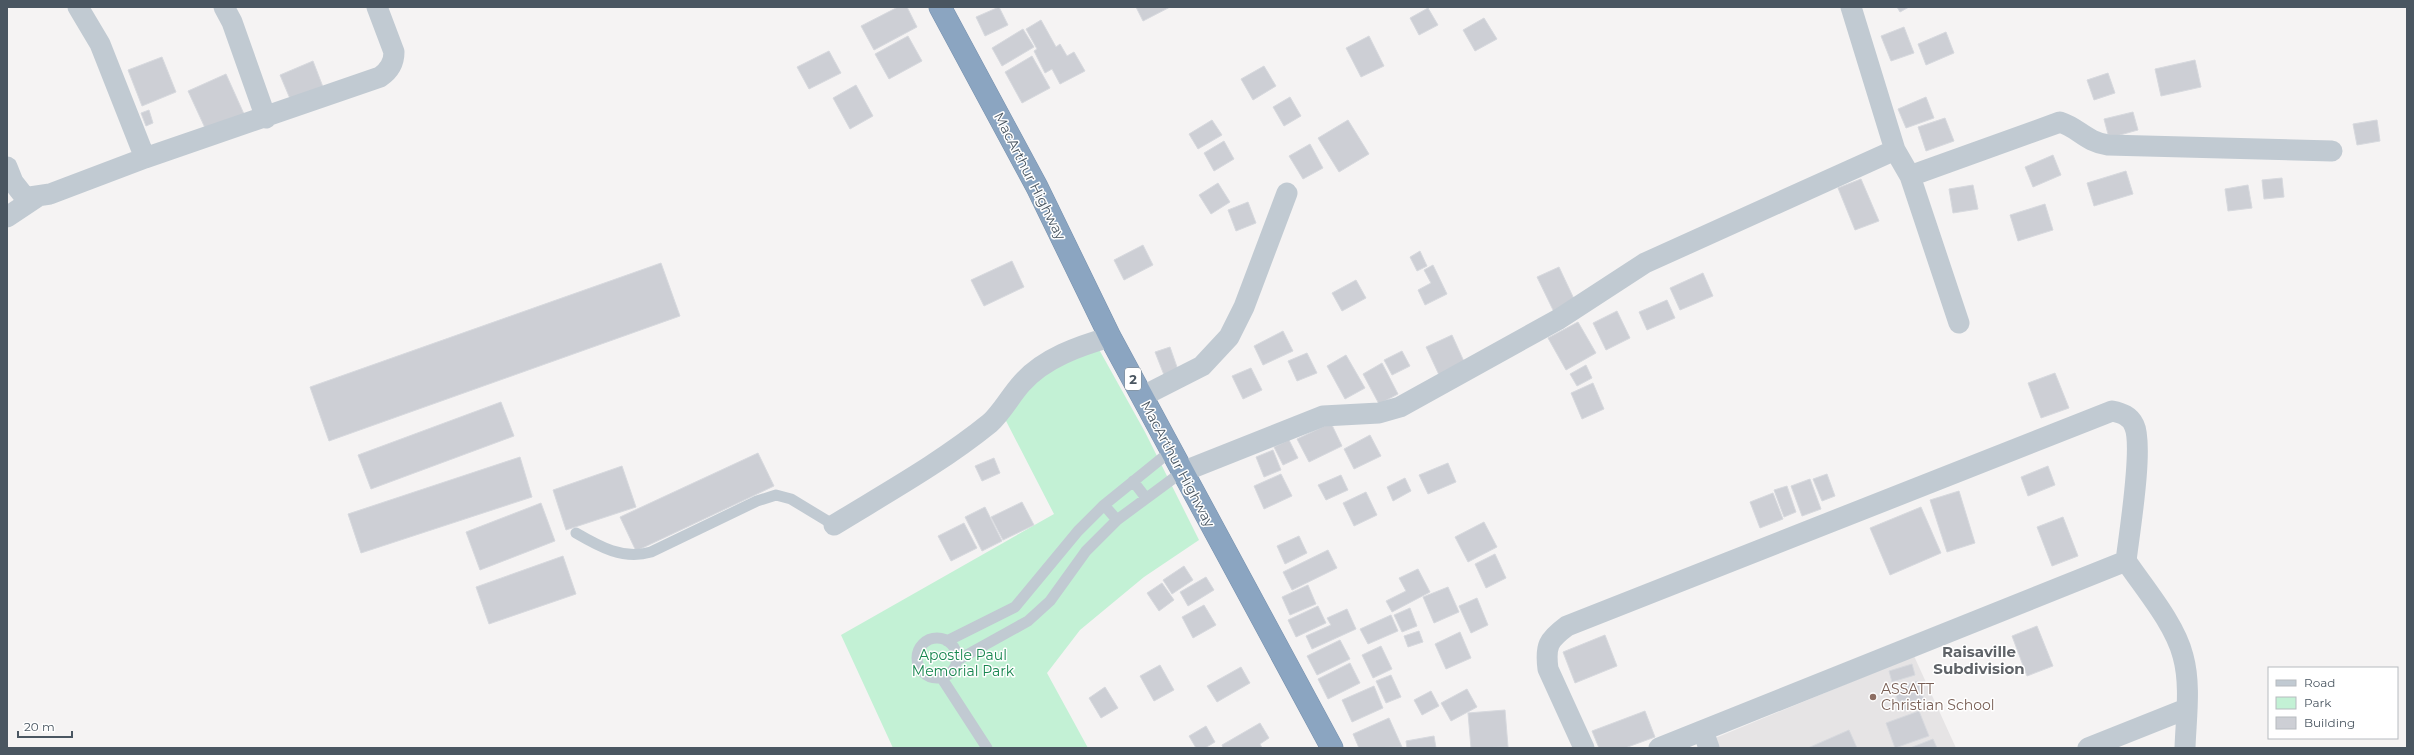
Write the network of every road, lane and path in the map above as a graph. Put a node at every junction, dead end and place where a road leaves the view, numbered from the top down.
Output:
1 (78, 7) edge
2 (224, 7) edge
3 (377, 7) edge
4 (940, 7) edge
5 (1851, 7) edge
6 (266, 118) junction
7 (1895, 150) junction
8 (2332, 151) dead end
9 (145, 158) junction
10 (7, 167) edge
11 (1910, 176) junction
12 (1287, 193) dead end
13 (36, 197) junction
14 (7, 217) edge
15 (1959, 323) dead end
16 (1110, 338) junction
17 (1143, 396) junction
18 (1172, 450) junction
19 (1182, 472) junction
20 (1133, 481) junction
21 (1146, 498) junction
22 (1104, 505) junction
23 (1117, 520) junction
24 (834, 525) joint
25 (576, 533) dead end
26 (2126, 561) junction
27 (1015, 607) junction
28 (1028, 621) junction
29 (947, 641) junction
30 (956, 661) junction
31 (942, 677) junction
32 (2186, 709) junction
33 (1706, 739) edge
34 (987, 748) edge
35 (1332, 748) edge
36 (1584, 748) edge
37 (1659, 748) edge
38 (2088, 748) edge
39 (2185, 748) edge

1 - 9 street
2 - 6 street
3 - 6 street
4 - 16 highway, MacArthur Highway / 2
5 - 7 street
6 - 9 street
7 - 11 street
7 - 19 street
8 - 11 street
9 - 13 street
10 - 13 street
11 - 15 street
12 - 17 street
13 - 14 street
16 - 17 highway, MacArthur Highway / 2
16 - 24 street
17 - 18 highway, MacArthur Highway / 2
18 - 19 highway, MacArthur Highway / 2
18 - 20 lane
19 - 21 lane
19 - 35 highway, MacArthur Highway / 2
20 - 21 lane
20 - 22 lane
21 - 23 lane
22 - 23 lane
22 - 27 lane
23 - 28 lane
24 - 25 lane
26 - 32 street
26 - 33 street
26 - 36 street
27 - 28 lane
27 - 29 lane
28 - 30 lane
29 - 30 lane
29 - 31 lane
30 - 31 lane
31 - 34 lane
32 - 38 street
32 - 39 street
33 - 37 street

